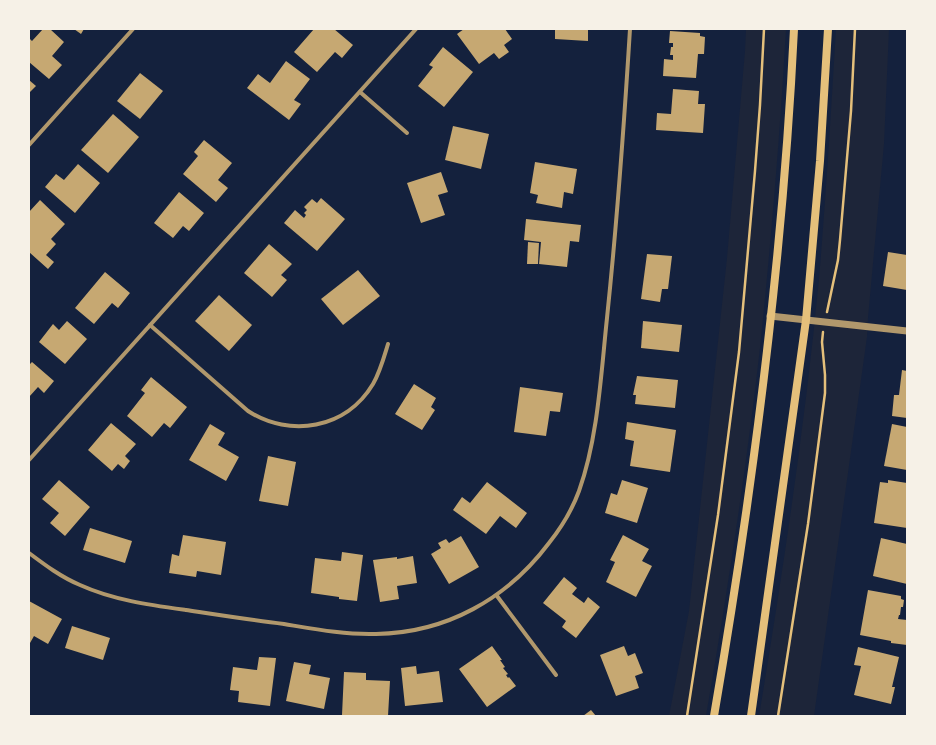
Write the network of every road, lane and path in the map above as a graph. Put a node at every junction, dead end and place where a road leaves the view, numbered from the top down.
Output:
1 (133, 29) edge
2 (416, 29) edge
3 (630, 29) edge
4 (764, 29) edge
5 (794, 29) edge
6 (828, 29) edge
7 (855, 29) edge
8 (360, 92) junction
9 (407, 133) dead end
10 (29, 145) edge
11 (828, 306) dead end
12 (770, 316) junction
13 (806, 320) junction
14 (150, 325) junction
15 (907, 331) edge
16 (822, 342) dead end
17 (388, 344) dead end
18 (29, 460) edge
19 (29, 553) edge
20 (497, 596) junction
21 (556, 676) dead end
22 (687, 716) edge
23 (714, 716) edge
24 (751, 716) edge
25 (778, 716) edge

1 - 10 street
2 - 8 street
3 - 20 street
4 - 22 path
5 - 12 main road
6 - 13 main road
7 - 11 path
8 - 9 street
8 - 14 street
12 - 13 street
12 - 23 main road
13 - 15 street
13 - 24 main road
14 - 17 street
14 - 18 street
16 - 25 path
19 - 20 street
20 - 21 street

